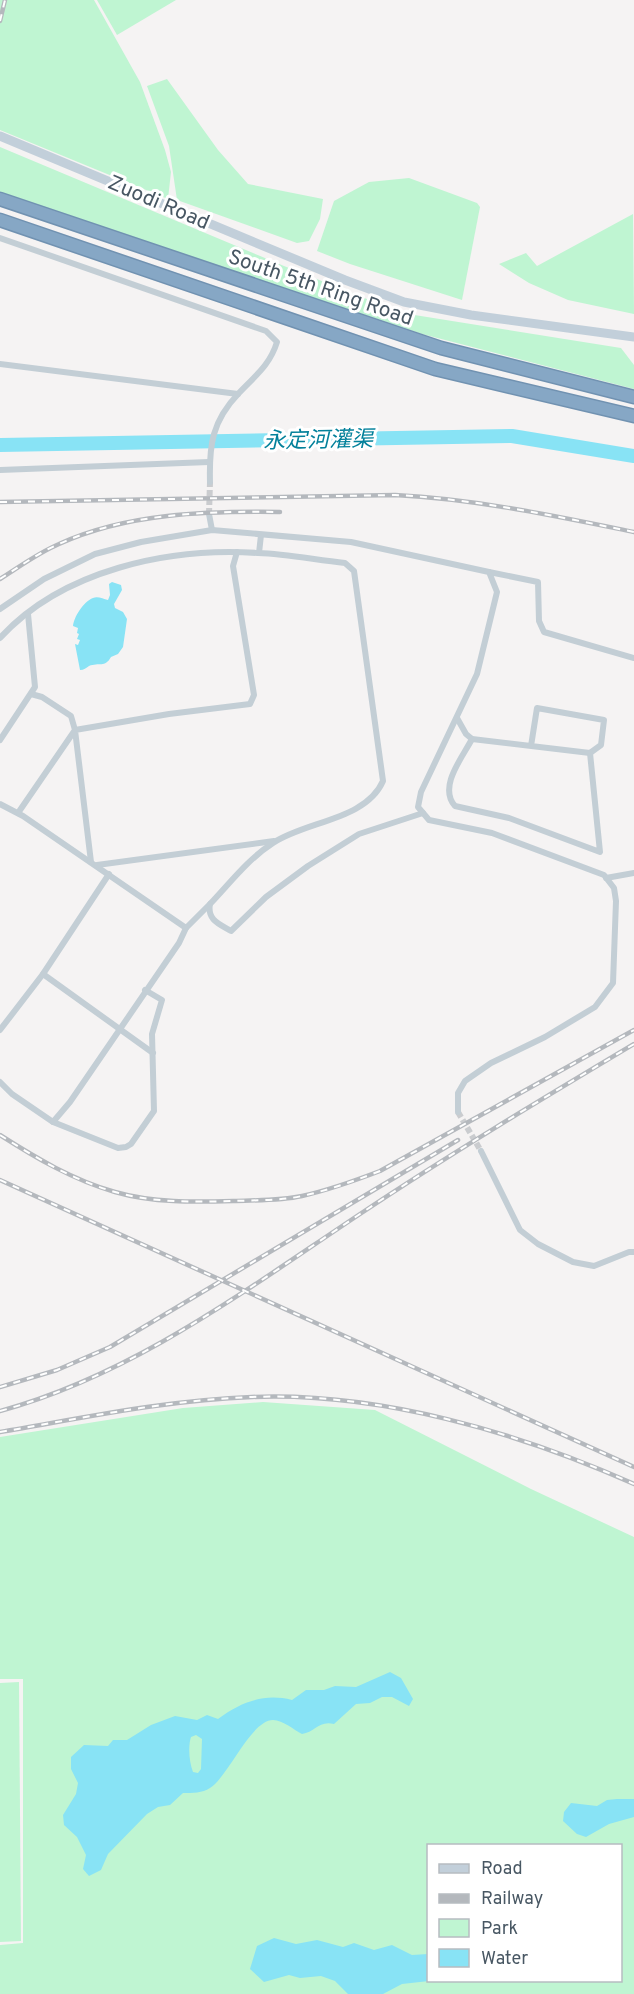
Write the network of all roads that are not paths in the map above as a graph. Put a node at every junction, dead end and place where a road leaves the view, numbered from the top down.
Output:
1 (0, 136) edge
2 (0, 199) edge
3 (0, 220) edge
4 (0, 238) edge
5 (634, 337) edge
6 (0, 364) edge
7 (238, 393) junction
8 (634, 397) edge
9 (634, 416) edge
10 (209, 462) junction
11 (0, 470) edge
12 (210, 482) tunnel mouth
13 (209, 514) tunnel mouth
14 (212, 530) junction
15 (261, 535) junction
16 (237, 552) junction
17 (259, 553) junction
18 (489, 572) junction
19 (0, 609) edge
20 (28, 614) junction
21 (0, 638) edge
22 (634, 658) edge
23 (31, 694) junction
24 (457, 718) junction
25 (75, 730) junction
26 (0, 740) edge
27 (472, 740) junction
28 (531, 746) junction
29 (590, 753) junction
30 (0, 804) edge
31 (18, 813) junction
32 (423, 813) junction
33 (275, 841) junction
34 (94, 864) junction
35 (634, 873) edge
36 (110, 874) junction
37 (606, 878) junction
38 (210, 904) junction
39 (186, 928) junction
40 (43, 974) junction
41 (145, 990) junction
42 (120, 1029) junction
43 (0, 1030) edge
44 (153, 1053) junction
45 (0, 1082) edge
46 (458, 1112) tunnel mouth
47 (53, 1122) junction
48 (481, 1150) tunnel mouth
49 (634, 1252) edge

1 - 5 main road, Zuodi Road
2 - 8 highway, South 5th Ring Road
3 - 9 highway, South 5th Ring Road
4 - 7 street
6 - 7 street
7 - 10 street
10 - 11 street
10 - 12 street
13 - 14 street
14 - 15 street
14 - 19 street
15 - 17 street
15 - 18 street
16 - 17 street
16 - 20 street
16 - 25 street
17 - 33 street
18 - 22 street
18 - 24 street
20 - 21 street
20 - 23 street
23 - 25 street
23 - 26 street
24 - 27 street
24 - 32 street
25 - 31 street
25 - 34 street
27 - 28 street
27 - 29 street
28 - 29 street
28 - 29 street
30 - 31 street
31 - 34 street
32 - 37 street
32 - 38 street
33 - 34 street
33 - 38 street
34 - 36 street
35 - 37 street
36 - 39 street
36 - 40 street
37 - 46 street
38 - 39 street
39 - 41 street
40 - 42 street
40 - 43 street
41 - 42 street
41 - 44 street
42 - 44 street
42 - 47 street
44 - 47 street
45 - 47 street
48 - 49 street

